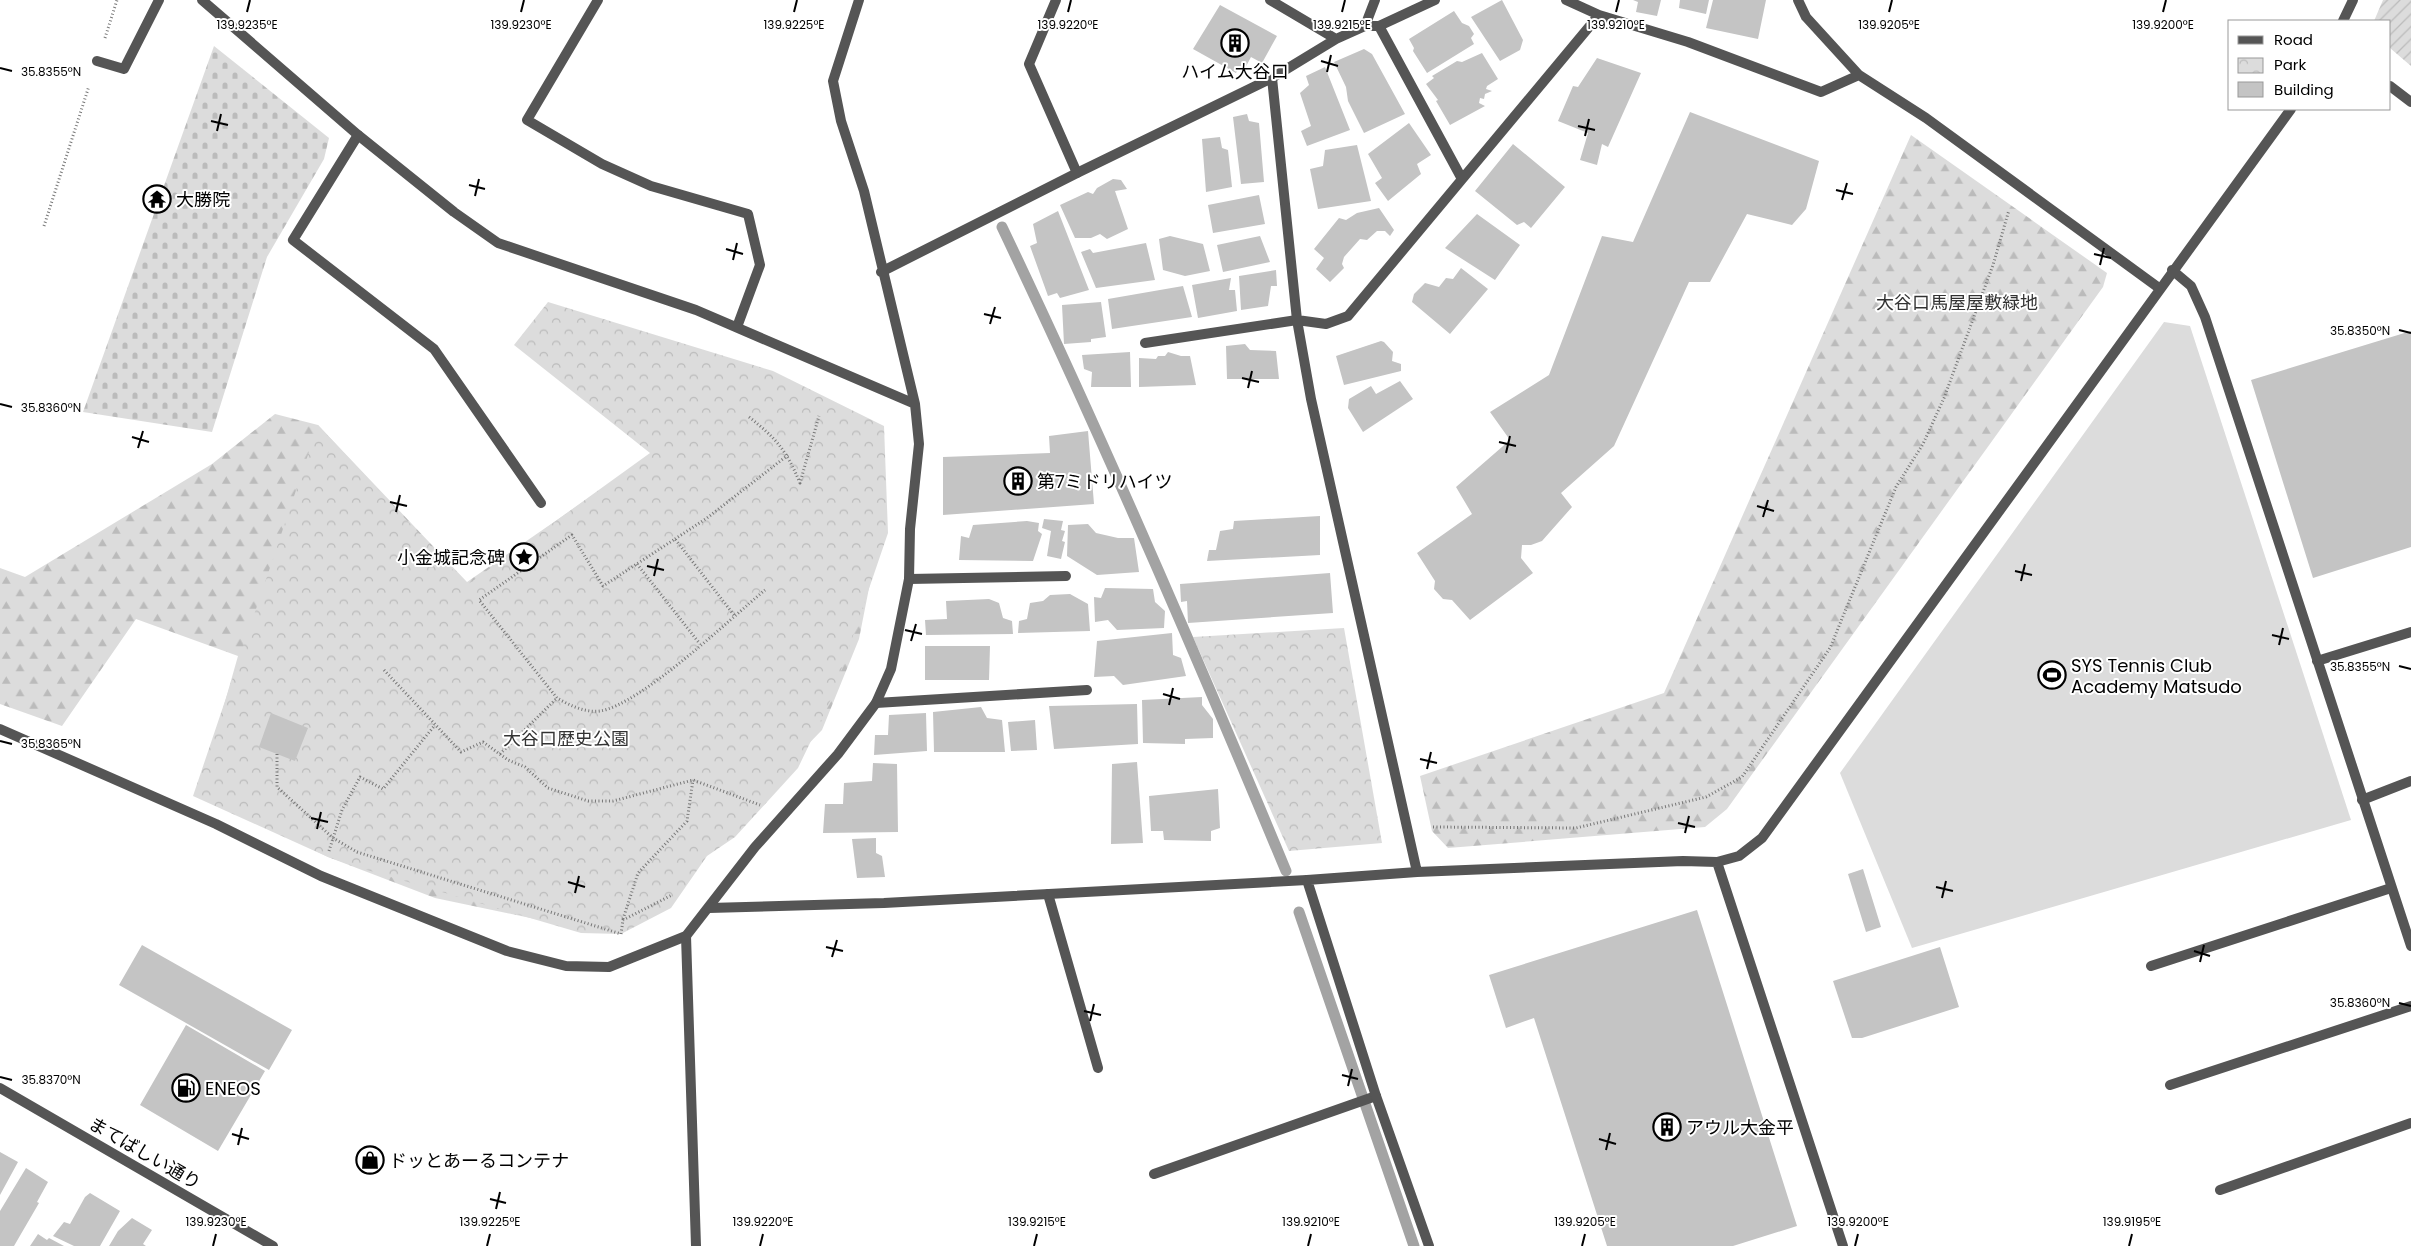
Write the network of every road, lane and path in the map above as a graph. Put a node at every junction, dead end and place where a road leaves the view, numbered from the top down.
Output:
1 (117, 0) edge
2 (159, 0) edge
3 (202, 0) edge
4 (598, 0) edge
5 (859, 0) edge
6 (1056, 0) edge
7 (1270, 0) edge
8 (1375, 0) edge
9 (1435, 0) edge
10 (1566, 0) edge
11 (1798, 0) edge
12 (2353, 0) edge
13 (1600, 15) junction
14 (2343, 20) edge
15 (1365, 26) junction
16 (1379, 26) junction
17 (1336, 39) junction
18 (97, 61) junction
19 (1859, 75) junction
20 (1272, 78) junction
21 (2391, 87) edge
22 (2411, 102) edge
23 (2290, 110) edge
24 (358, 135) junction
25 (1077, 173) junction
26 (1462, 179) junction
27 (2022, 186) junction
28 (44, 226) dead end
29 (2172, 270) junction
30 (881, 272) junction
31 (2159, 288) junction
32 (1297, 320) junction
33 (737, 327) junction
34 (1145, 343) dead end
35 (915, 404) junction
36 (819, 416) dead end
37 (749, 417) dead end
38 (788, 455) junction
39 (541, 503) dead end
40 (674, 539) junction
41 (637, 564) junction
42 (1066, 576) dead end
43 (909, 579) junction
44 (765, 590) dead end
45 (734, 615) junction
46 (2411, 632) edge
47 (700, 644) junction
48 (2317, 661) junction
49 (384, 670) dead end
50 (1087, 690) dead end
51 (557, 698) junction
52 (876, 703) junction
53 (435, 725) junction
54 (0, 729) edge
55 (277, 754) dead end
56 (500, 754) junction
57 (693, 780) junction
58 (2411, 781) edge
59 (2362, 800) junction
60 (760, 804) dead end
61 (1407, 826) junction
62 (333, 838) junction
63 (328, 856) dead end
64 (1717, 862) junction
65 (1416, 872) junction
66 (1307, 880) junction
67 (2391, 888) junction
68 (1048, 894) junction
69 (672, 895) dead end
70 (709, 908) junction
71 (623, 920) junction
72 (2407, 920) edge
73 (686, 936) junction
74 (2411, 946) edge
75 (2151, 966) dead end
76 (2411, 1006) edge
77 (1098, 1068) dead end
78 (2170, 1085) dead end
79 (0, 1088) edge
80 (1376, 1096) junction
81 (2411, 1123) edge
82 (1154, 1174) dead end
83 (2220, 1190) dead end
84 (273, 1246) edge
85 (696, 1246) edge
86 (1429, 1246) edge
87 (1843, 1246) edge

1 - 18 path
2 - 18 street
3 - 24 street
4 - 33 street
5 - 30 street
6 - 25 street
7 - 17 street
8 - 15 street
9 - 16 street
10 - 13 street
11 - 19 street
12 - 14 street
13 - 19 street
13 - 26 street
15 - 16 street
15 - 17 street
16 - 26 street
17 - 20 street
18 - 28 path
19 - 27 street
20 - 25 street
20 - 32 street
21 - 22 street
23 - 29 street
24 - 33 street
24 - 39 street
25 - 30 street
26 - 32 street
27 - 31 street
27 - 61 path
29 - 31 street
29 - 48 street
30 - 35 street
31 - 64 street
32 - 34 street
32 - 61 street
33 - 35 street
35 - 43 street
36 - 38 path
37 - 38 path
38 - 40 path
40 - 41 path
40 - 45 path
41 - 47 path
41 - 51 path
42 - 43 street
43 - 52 street
44 - 45 path
45 - 47 path
46 - 48 street
47 - 51 path
48 - 59 street
49 - 53 path
50 - 52 street
51 - 56 path
52 - 70 street
53 - 56 path
53 - 62 path
54 - 73 street
55 - 62 path
56 - 57 path
57 - 60 path
57 - 71 path
58 - 59 street
59 - 67 street
61 - 65 street
62 - 63 path
62 - 71 path
64 - 65 street
64 - 87 street
65 - 66 street
66 - 68 street
66 - 80 street
67 - 72 street
67 - 75 street
68 - 70 street
68 - 77 street
69 - 71 path
70 - 73 street
72 - 74 street
73 - 85 street
76 - 78 street
79 - 84 street, まてばしい通り
80 - 82 street
80 - 86 street
81 - 83 street

